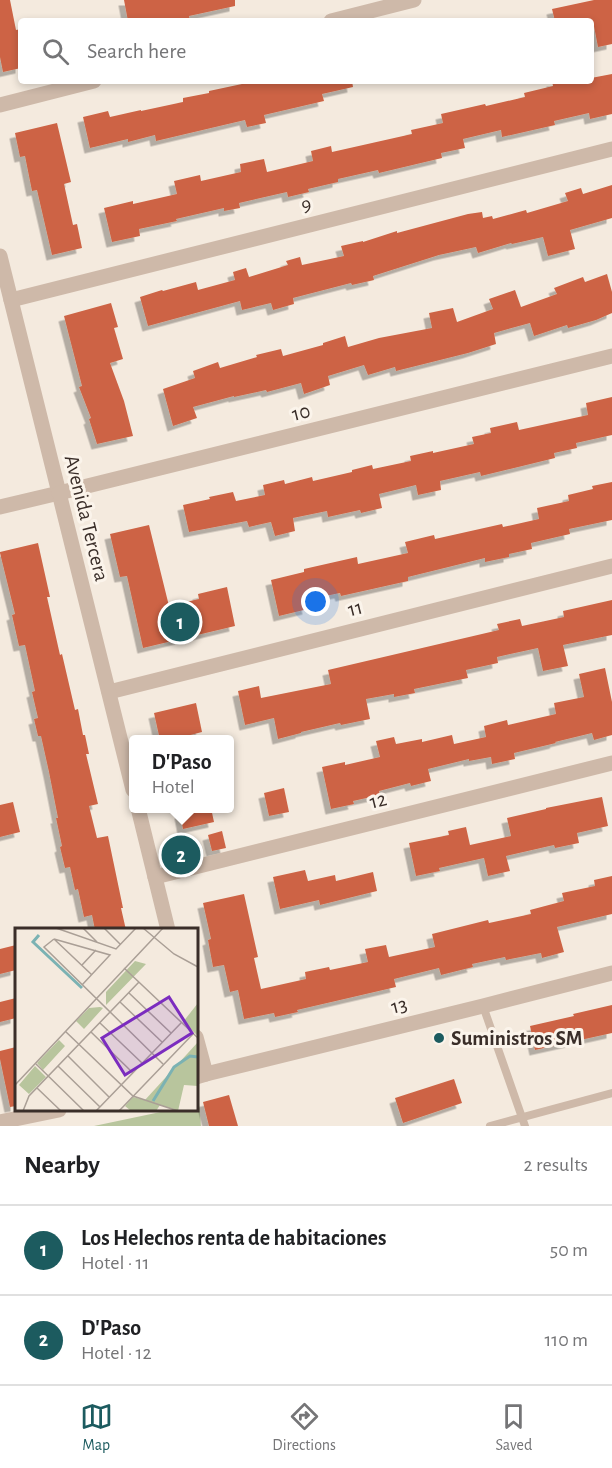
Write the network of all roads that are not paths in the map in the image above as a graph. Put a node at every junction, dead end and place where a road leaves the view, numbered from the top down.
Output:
1 (414, 0) edge
2 (343, 18) edge
3 (82, 84) edge
4 (0, 105) edge
5 (612, 149) edge
6 (0, 256) edge
7 (11, 300) junction
8 (612, 356) edge
9 (59, 493) junction
10 (0, 507) edge
11 (612, 566) edge
12 (109, 692) junction
13 (612, 763) edge
14 (129, 774) edge
15 (139, 813) edge
16 (155, 877) junction
17 (168, 928) edge
18 (612, 973) edge
19 (483, 1006) junction
20 (198, 1052) edge
21 (201, 1075) edge
22 (612, 1093) edge
23 (54, 1111) edge
24 (0, 1122) edge
25 (524, 1122) edge
26 (490, 1126) edge

1 - 2 street
3 - 4 street
5 - 7 street, 9
6 - 7 street, Avenida Tercera
7 - 9 street, Avenida Tercera
8 - 9 street, 10
9 - 10 street, 10
9 - 12 street, Avenida Tercera
11 - 12 street, 11
12 - 14 street, Avenida Tercera
13 - 16 street, 12
15 - 16 street
16 - 17 street
18 - 19 street, 13
19 - 21 street, 13
19 - 25 lane
20 - 21 street
22 - 25 lane
23 - 24 street
25 - 26 lane

